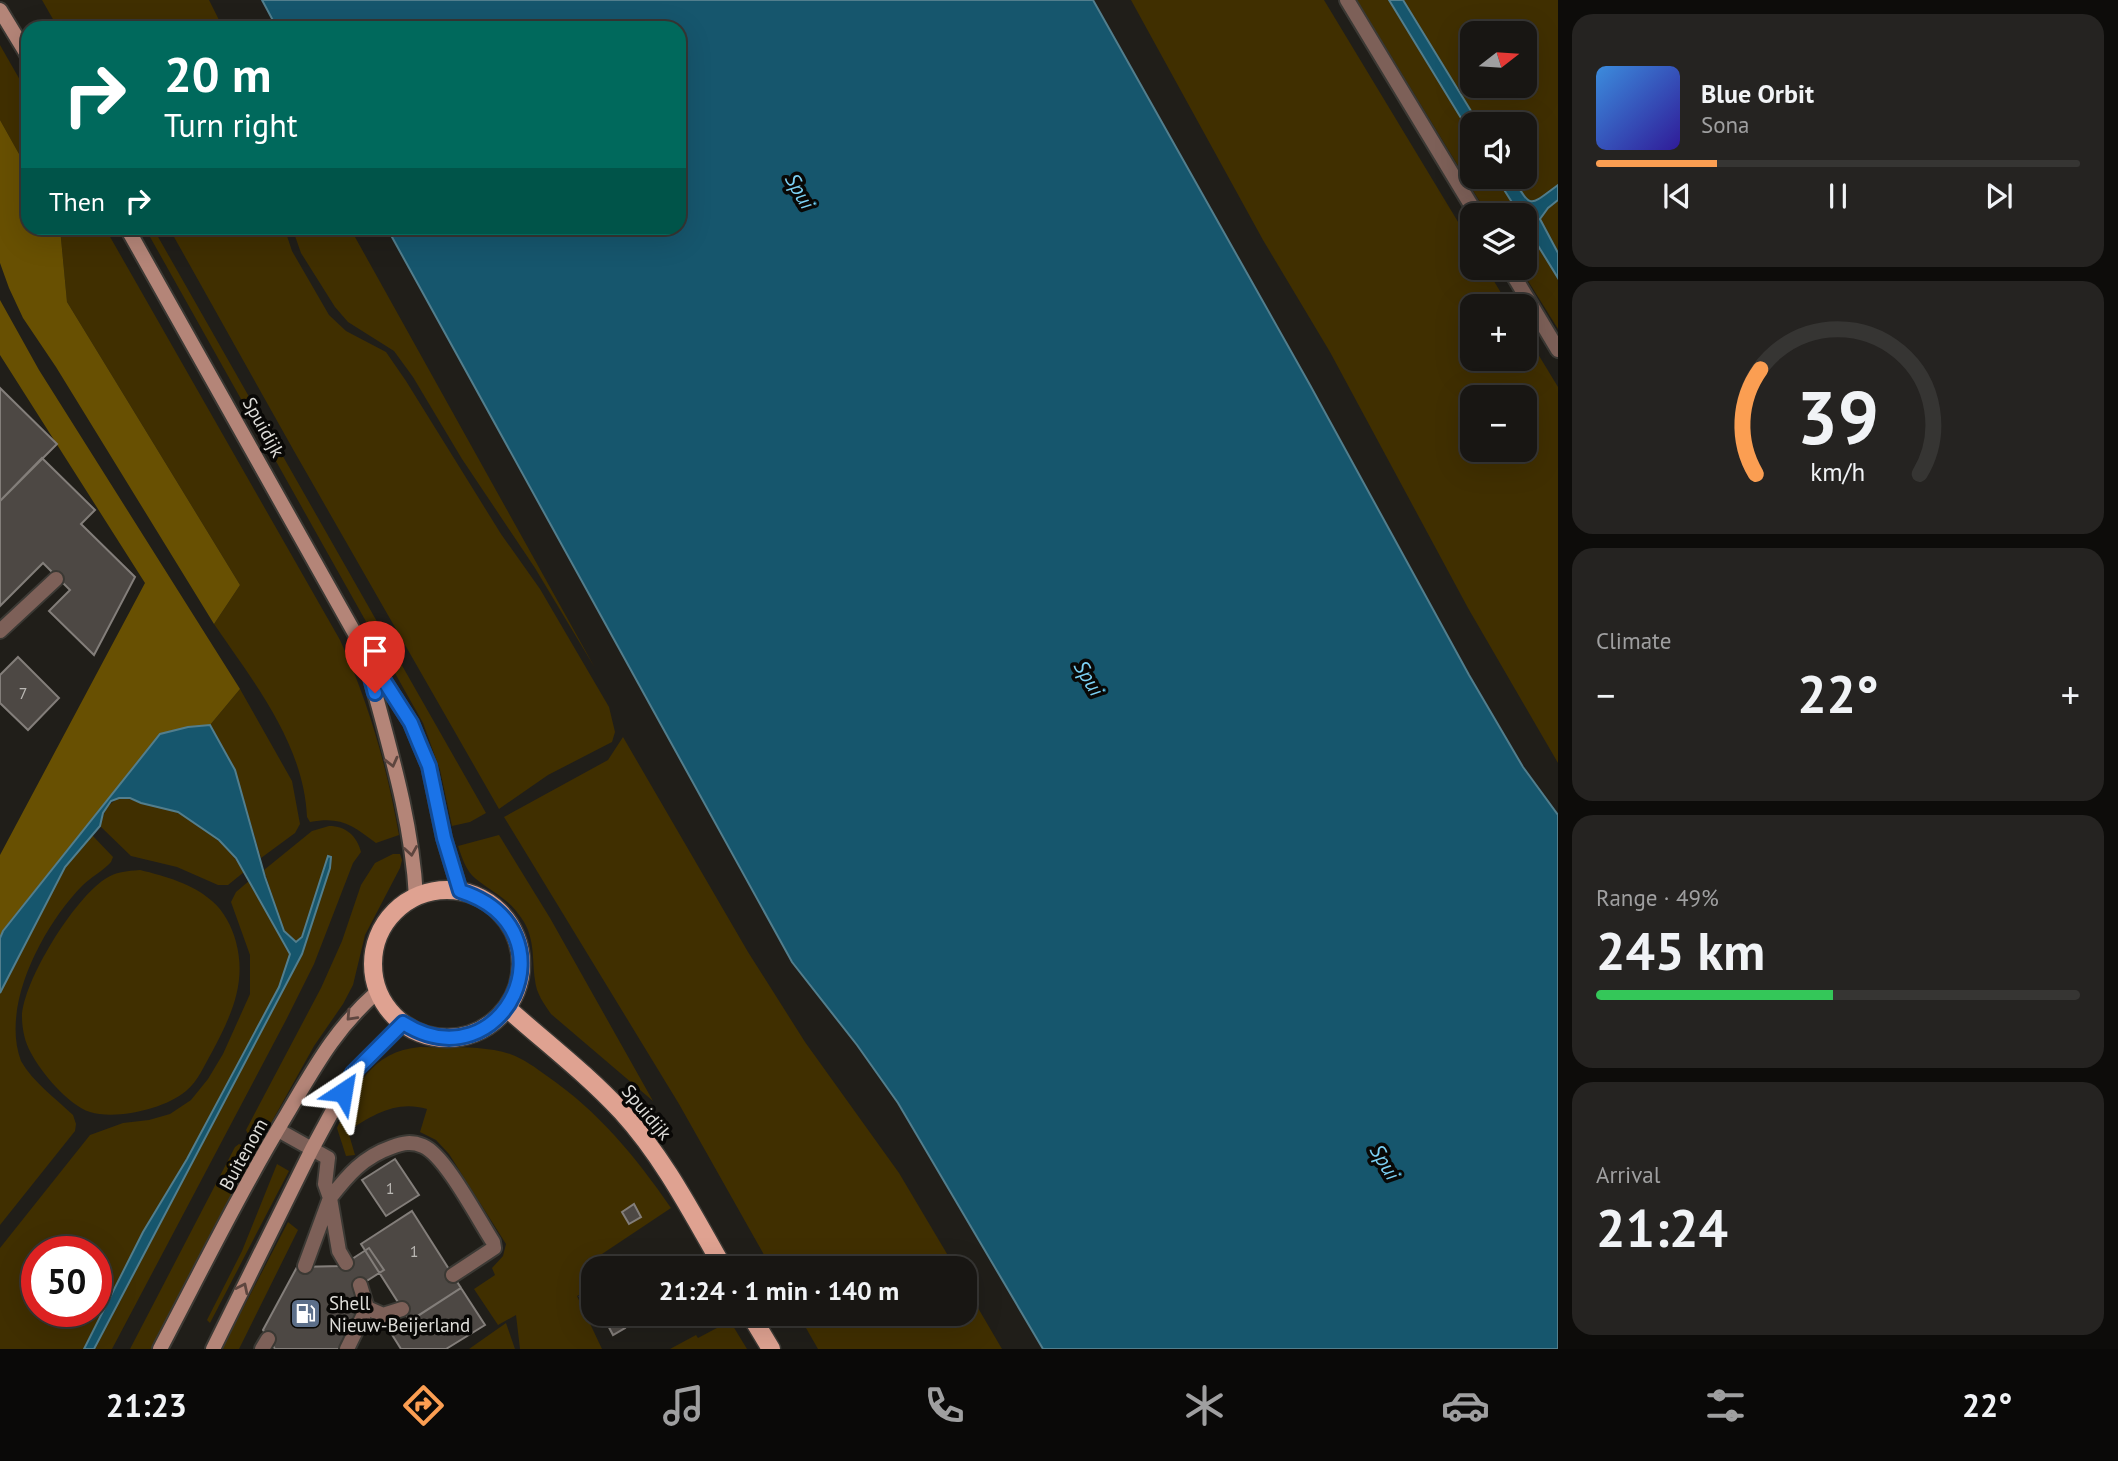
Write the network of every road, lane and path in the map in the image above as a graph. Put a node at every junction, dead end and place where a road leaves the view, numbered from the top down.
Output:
1 (1347, 0) edge
2 (0, 10) edge
3 (21, 44) edge
4 (1470, 203) edge
5 (131, 235) edge
6 (1516, 280) edge
7 (1558, 350) edge
8 (56, 579) dead end
9 (0, 631) edge
10 (363, 648) junction
11 (460, 891) junction
12 (415, 897) junction
13 (379, 991) junction
14 (507, 1008) junction
15 (403, 1023) junction
16 (278, 1130) junction
17 (312, 1149) junction
18 (330, 1198) junction
19 (716, 1256) edge
20 (346, 1263) dead end
21 (305, 1266) dead end
22 (453, 1275) dead end
23 (360, 1285) dead end
24 (367, 1308) junction
25 (402, 1309) dead end
26 (757, 1326) edge
27 (160, 1349) edge
28 (213, 1349) edge
29 (347, 1349) edge
30 (771, 1349) edge

1 - 4 street
2 - 3 main road
5 - 10 main road, Spuidijk
6 - 7 street
8 - 9 street
10 - 11 main road, Spuidijk
10 -> 12 main road, Spuidijk
11 - 12 main road
11 - 14 main road
12 - 13 main road
13 - 15 main road
13 -> 16 main road, Buitenom
14 - 15 main road
14 - 19 main road, Spuidijk
15 - 17 main road
16 - 17 street
16 - 27 main road, Buitenom
17 - 18 street
28 -> 17 main road
18 - 20 street
18 - 21 street
18 - 22 street
23 - 24 street
24 - 25 street
24 - 29 street
26 - 30 main road

